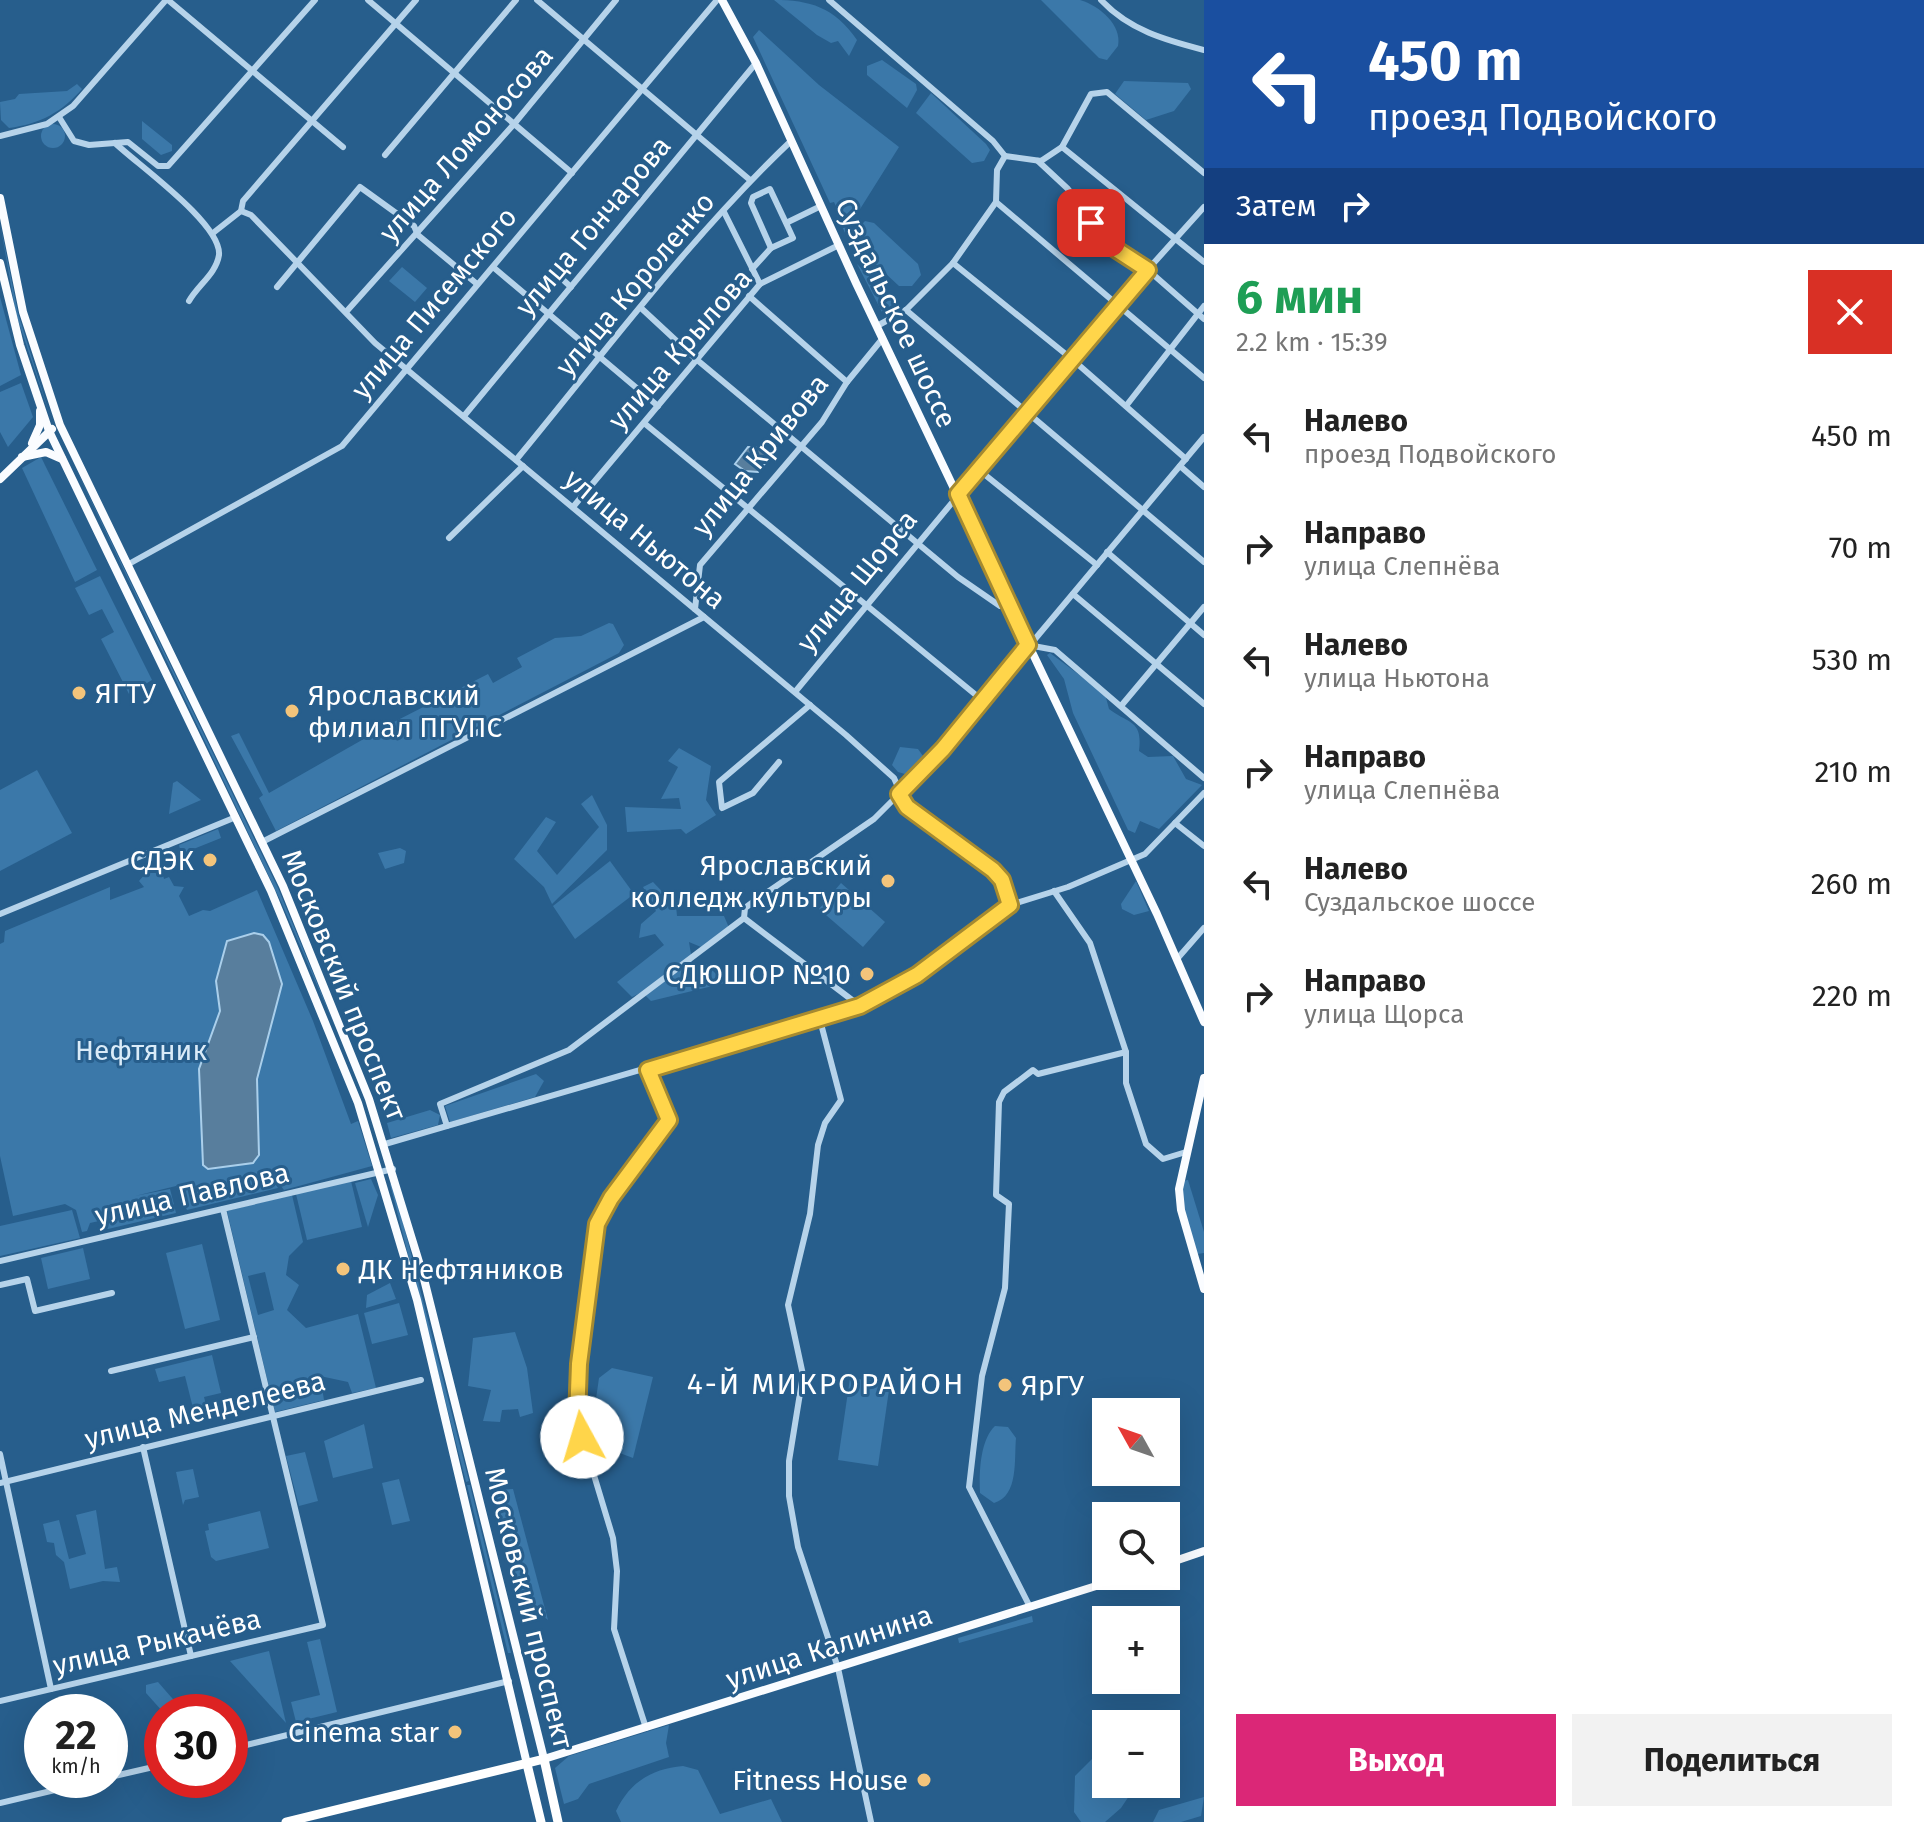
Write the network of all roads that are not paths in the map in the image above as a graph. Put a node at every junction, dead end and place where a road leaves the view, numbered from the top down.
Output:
1 (167, 0) edge
2 (315, 0) edge
3 (368, 0) edge
4 (416, 0) edge
5 (516, 0) edge
6 (537, 0) edge
7 (616, 0) edge
8 (719, 0) edge
9 (829, 0) edge
10 (1101, 0) edge
11 (396, 24) junction
12 (584, 41) junction
13 (1204, 50) edge
14 (756, 63) junction
15 (250, 70) junction
16 (456, 72) junction
17 (641, 88) junction
18 (302, 113) junction
19 (59, 117) junction
20 (313, 120) junction
21 (514, 124) junction
22 (301, 130) junction
23 (0, 136) edge
24 (696, 137) junction
25 (791, 141) junction
26 (115, 143) junction
27 (343, 147) dead end
28 (1062, 147) junction
29 (385, 155) dead end
30 (1005, 156) junction
31 (1038, 161) junction
32 (572, 173) junction
33 (1204, 173) edge
34 (748, 183) junction
35 (753, 197) junction
36 (0, 198) edge
37 (996, 202) junction
38 (821, 206) junction
39 (1204, 207) edge
40 (241, 211) junction
41 (724, 212) junction
42 (786, 223) junction
43 (213, 233) junction
44 (418, 235) junction
45 (1176, 239) junction
46 (839, 245) junction
47 (771, 248) junction
48 (296, 262) junction
49 (1204, 262) edge
50 (0, 263) edge
51 (953, 263) junction
52 (493, 267) junction
53 (752, 269) junction
54 (1148, 270) junction
55 (477, 284) junction
56 (760, 284) junction
57 (277, 287) dead end
58 (571, 287) junction
59 (749, 296) junction
60 (528, 297) junction
61 (189, 301) dead end
62 (1116, 305) junction
63 (1204, 306) edge
64 (641, 308) junction
65 (906, 310) junction
66 (346, 312) junction
67 (549, 315) junction
68 (1201, 316) edge
69 (877, 326) junction
70 (883, 338) junction
71 (1169, 349) junction
72 (599, 356) junction
73 (696, 359) junction
74 (1073, 360) junction
75 (408, 369) junction
76 (1204, 378) edge
77 (847, 382) junction
78 (39, 405) junction
79 (658, 406) junction
80 (1126, 406) junction
81 (1025, 414) junction
82 (464, 416) junction
83 (644, 423) junction
84 (60, 425) junction
85 (49, 431) junction
86 (1204, 437) edge
87 (801, 448) junction
88 (22, 457) junction
89 (63, 459) junction
90 (1186, 459) junction
91 (516, 460) junction
92 (523, 466) junction
93 (1180, 466) junction
94 (979, 470) junction
95 (0, 479) edge
96 (1204, 487) edge
97 (958, 494) junction
98 (573, 507) junction
99 (748, 509) junction
100 (1142, 509) junction
101 (449, 538) dead end
102 (916, 542) junction
103 (1107, 552) junction
104 (1204, 562) edge
105 (127, 565) junction
106 (1097, 565) junction
107 (1073, 594) junction
108 (866, 604) junction
109 (1009, 604) junction
110 (1204, 607) edge
111 (695, 609) junction
112 (704, 617) junction
113 (1191, 623) junction
114 (1204, 635) edge
115 (1028, 645) junction
116 (1156, 664) junction
117 (795, 692) junction
118 (982, 700) junction
119 (1204, 704) edge
120 (810, 705) junction
121 (1121, 706) junction
122 (779, 762) dead end
123 (1204, 778) edge
124 (1204, 793) edge
125 (899, 794) junction
126 (236, 817) junction
127 (1175, 823) junction
128 (262, 842) junction
129 (1204, 846) edge
130 (1132, 861) junction
131 (1054, 891) junction
132 (1010, 905) junction
133 (0, 914) edge
134 (744, 918) junction
135 (1204, 928) edge
136 (1177, 959) junction
137 (860, 1006) junction
138 (820, 1020) junction
139 (1204, 1022) edge
140 (344, 1032) junction
141 (333, 1037) junction
142 (1126, 1052) junction
143 (648, 1070) junction
144 (1204, 1078) edge
145 (447, 1126) junction
146 (385, 1144) junction
147 (1186, 1152) junction
148 (393, 1169) junction
149 (381, 1172) junction
150 (223, 1209) junction
151 (0, 1261) edge
152 (0, 1285) edge
153 (1204, 1289) edge
154 (112, 1293) dead end
155 (254, 1337) junction
156 (111, 1371) dead end
157 (421, 1380) dead end
158 (272, 1416) junction
159 (143, 1447) junction
160 (0, 1454) edge
161 (3, 1482) edge
162 (1204, 1551) edge
163 (1180, 1559) edge
164 (1092, 1587) edge
165 (1030, 1607) junction
166 (191, 1656) junction
167 (516, 1656) junction
168 (504, 1659) junction
169 (838, 1668) junction
170 (522, 1678) junction
171 (509, 1681) junction
172 (51, 1689) junction
173 (0, 1701) edge
174 (646, 1728) junction
175 (248, 1745) edge
176 (544, 1759) junction
177 (527, 1764) junction
178 (24, 1797) edge
179 (0, 1803) edge
180 (286, 1822) edge
181 (541, 1822) edge
182 (558, 1822) edge
183 (871, 1822) edge

1 - 15 street
1 - 19 street
2 - 15 street
3 - 11 street
4 - 11 street
5 - 16 street
6 - 12 street
7 - 12 street, улица Ломоносова
8 - 14 main road, Суздальское шоссе
8 - 17 street, улица Писемского
9 - 30 street
10 - 13 street
11 - 16 street
11 - 20 street
12 - 17 street
12 - 21 street, улица Ломоносова
14 - 24 street, улица Гончарова
14 - 25 main road, Суздальское шоссе
15 - 18 street
15 - 26 street
16 - 21 street
16 - 29 street
17 - 24 street
17 - 32 street, улица Писемского
18 - 20 street
18 - 22 street
19 - 23 street
19 - 26 street
20 - 22 street
20 - 27 street
21 - 32 street
21 - 44 street, улица Ломоносова
22 - 40 street
24 - 34 street
24 - 58 street, улица Гончарова
25 - 34 street, улица Короленко
25 - 38 main road, Суздальское шоссе
26 - 43 street
28 - 31 street
28 - 33 street
28 - 45 street
30 - 31 street
30 - 37 street
31 - 54 street
32 - 52 street, улица Писемского
34 - 35 street
34 - 41 street, улица Короленко
35 - 42 street
35 - 47 street
36 - 84 main road, Московский проспект
37 - 51 street
37 - 62 street
38 - 42 street
38 - 46 main road, Суздальское шоссе
39 - 45 street, улица Щорса
40 - 43 street
40 - 48 street, улица Ньютона
41 - 53 street
41 - 64 street, улица Короленко
42 - 47 street
43 - 61 street
44 - 48 street
44 - 55 street
44 - 66 street, улица Ломоносова
45 - 49 street
45 - 54 street, улица Щорса
46 - 56 street, улица Крылова
46 - 69 main road, Суздальское шоссе
47 - 53 street
48 - 57 street
48 - 66 street, улица Ньютона
50 - 78 main road, Московский проспект
51 - 65 street
51 - 74 street
52 - 55 street, улица Писемского
52 - 60 street
53 - 56 street
54 - 62 street, улица Щорса
54 - 68 street
55 - 75 street, улица Писемского
56 - 59 street, улица Крылова
58 - 60 street
58 - 67 street, улица Гончарова
59 - 73 street, улица Крылова
59 - 77 street
60 - 67 street
62 - 71 street
62 - 74 street, улица Щорса
63 - 68 street
64 - 72 street, улица Короленко
64 - 73 street
65 - 69 street
65 - 81 street
66 - 75 street, улица Ньютона
67 - 72 street
67 - 82 street, улица Гончарова
68 - 71 street
69 - 70 main road, Суздальское шоссе
70 - 77 street, улица Кривова
70 - 97 main road, Суздальское шоссе
71 - 76 street
71 - 80 street
72 - 79 street
72 - 91 street, улица Короленко
73 - 79 street, улица Крылова
73 - 87 street
74 - 80 street
74 - 81 street, улица Щорса
75 - 82 street, улица Ньютона
75 - 105 street, улица Писемского
77 - 87 street, улица Кривова
78 - 85 main road, Московский проспект
78 - 88 main road
79 - 83 street, улица Крылова
80 - 90 street
81 - 94 street, улица Щорса
81 - 100 street
82 - 91 street, улица Ньютона
83 - 98 street, улица Крылова
83 - 99 street
84 - 85 main road
84 - 105 main road, Московский проспект
85 - 88 main road
85 - 89 main road, Московский проспект
86 - 90 street
87 - 99 street, улица Кривова
87 - 102 street
88 - 89 main road
88 - 95 main road
89 - 126 main road, Московский проспект
90 - 93 street
91 - 92 street, улица Ньютона
92 - 98 street, улица Ньютона
92 - 101 street
93 - 96 street
93 - 100 street
94 - 97 street, улица Щорса
94 - 106 street
97 - 102 street, улица Щорса
97 - 109 main road, Суздальское шоссе
98 - 111 street, улица Ньютона
99 - 108 street
99 - 111 street, улица Кривова
100 - 103 street
100 - 104 street
102 - 108 street, улица Щорса
102 - 109 street
103 - 106 street
103 - 113 street
105 - 128 main road, Московский проспект
106 - 107 street
107 - 115 street
107 - 116 street
108 - 117 street, улица Щорса
108 - 118 street
109 - 115 main road, Суздальское шоссе
110 - 113 street
111 - 112 street, улица Ньютона
112 - 117 street, улица Ньютона
112 - 128 street
113 - 114 street
113 - 116 street
115 - 118 street
115 - 121 street
115 - 130 main road, Суздальское шоссе
116 - 119 street
116 - 121 street
117 - 120 street, улица Ньютона
118 - 125 street
120 - 122 street
120 - 125 street, улица Ньютона
121 - 123 street
124 - 127 street
125 - 132 street, улица Ньютона
125 - 134 street
126 - 133 street
126 - 141 main road, Московский проспект
127 - 129 street
127 - 130 street
128 - 140 main road, Московский проспект
130 - 131 street
130 - 136 main road, Суздальское шоссе
131 - 132 street
131 - 142 street
132 - 137 street
134 - 137 street
134 - 145 street
135 - 136 street
136 - 139 main road, Суздальское шоссе
137 - 138 street
138 - 143 street
138 - 169 street
140 - 141 main road
140 - 146 main road, Московский проспект
141 - 149 main road, Московский проспект
142 - 147 street
142 - 165 street
143 - 145 street
143 - 174 street
144 - 147 main road
145 - 146 street
146 - 148 main road, Московский проспект
147 - 153 main road
148 - 149 street, улица Павлова
148 - 167 main road, Московский проспект
149 - 150 street, улица Павлова
149 - 168 main road, Московский проспект
150 - 151 street, улица Павлова
150 - 155 street
152 - 154 street
155 - 156 street
155 - 158 street
157 - 158 street, улица Менделеева
158 - 159 street, улица Менделеева
158 - 166 street, улица Рыкачёва
159 - 161 street, улица Менделеева
159 - 166 street
160 - 161 street
161 - 172 street
162 - 163 main road
164 - 165 main road, улица Калинина
165 - 169 main road, улица Калинина
166 - 172 street, улица Рыкачёва
167 - 168 main road
167 - 170 main road, Московский проспект
168 - 171 main road, Московский проспект
169 - 174 main road, улица Калинина
169 - 183 street
170 - 171 main road
170 - 176 main road, Московский проспект
171 - 175 street
171 - 177 main road, Московский проспект
172 - 173 street, улица Рыкачёва
174 - 176 main road, улица Калинина
176 - 177 highway
176 - 182 highway, Московский проспект
177 - 180 highway
177 - 181 highway, Московский проспект
178 - 179 street

